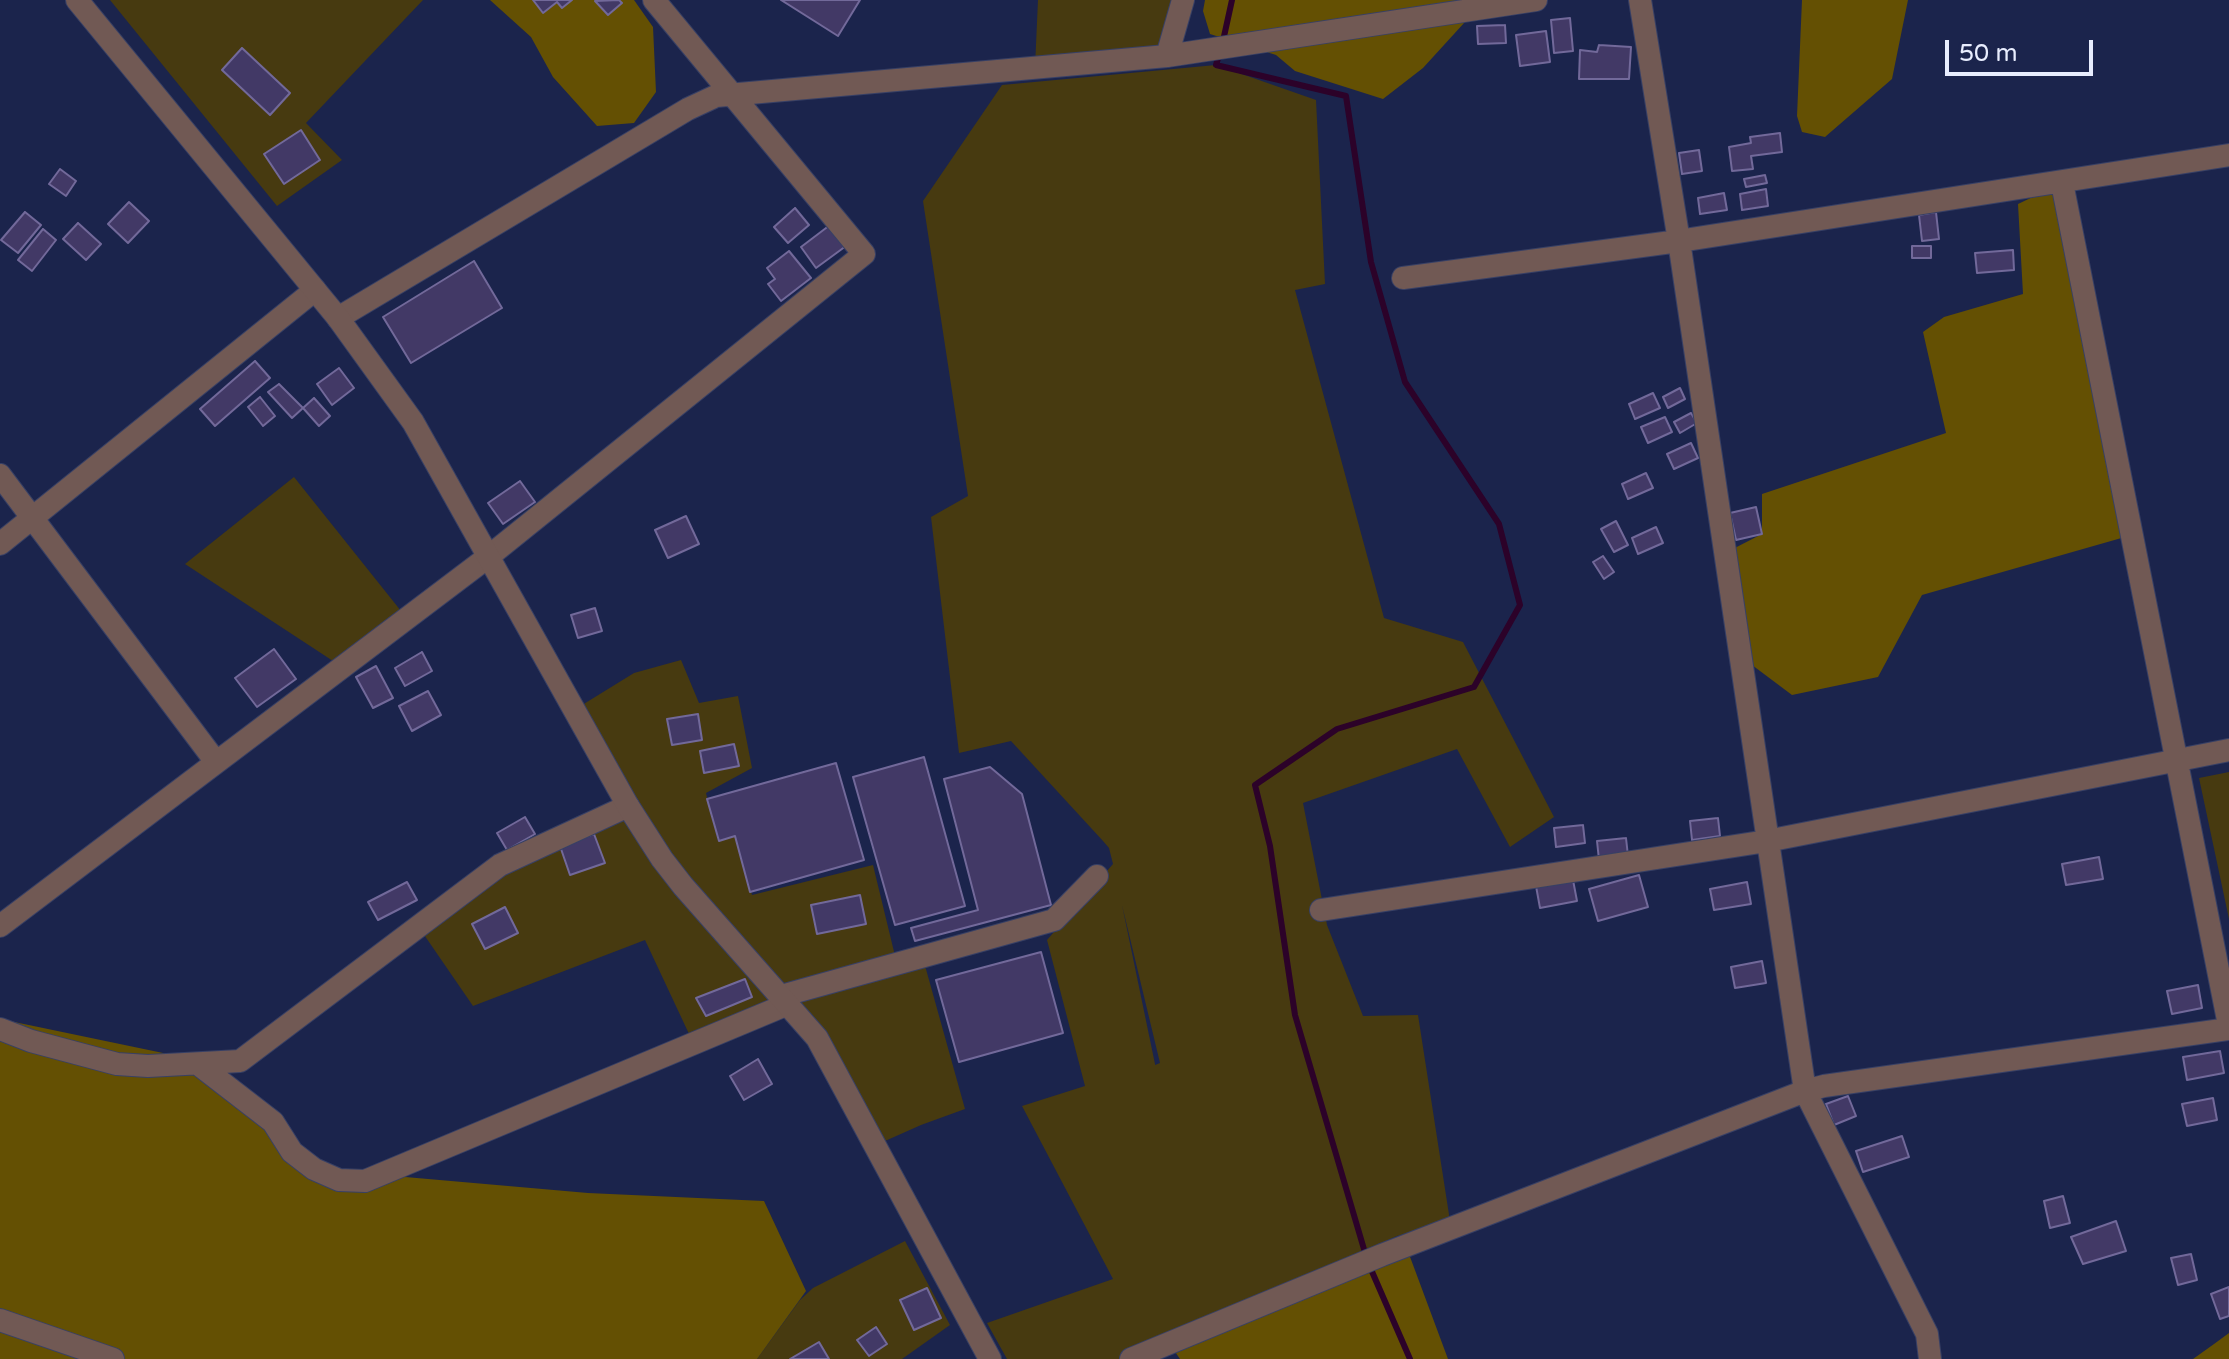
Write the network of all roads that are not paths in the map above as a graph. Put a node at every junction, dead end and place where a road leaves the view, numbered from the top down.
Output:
1 (77, 0) edge
2 (654, 0) edge
3 (1183, 0) edge
4 (1536, 0) edge
5 (1640, 0) edge
6 (1167, 56) junction
7 (734, 95) junction
8 (2229, 155) edge
9 (2062, 183) junction
10 (1679, 241) junction
11 (1403, 278) dead end
12 (315, 290) junction
13 (338, 318) junction
14 (0, 475) edge
15 (33, 519) junction
16 (0, 544) edge
17 (488, 557) junction
18 (2229, 750) edge
19 (2177, 761) junction
20 (216, 762) junction
21 (628, 806) junction
22 (1767, 841) junction
23 (1097, 876) dead end
24 (1321, 910) dead end
25 (0, 926) edge
26 (785, 1000) junction
27 (2229, 1027) edge
28 (0, 1029) edge
29 (198, 1064) junction
30 (1805, 1091) junction
31 (0, 1320) edge
32 (113, 1359) edge
33 (990, 1359) edge
34 (1131, 1359) edge
35 (1930, 1359) edge

1 - 12 street
2 - 7 street
3 - 6 street
4 - 6 street
5 - 10 street
6 - 7 street
7 - 13 street
7 - 17 street
8 - 9 street
9 - 10 street
9 - 19 street
10 - 11 street
10 - 22 street
12 - 13 street
12 - 15 street
13 - 17 street
14 - 15 street
15 - 16 street
15 - 20 street
17 - 20 street
17 - 21 street
18 - 19 street
19 - 22 street
19 - 27 street
20 - 25 street
21 - 26 street
21 - 29 street
22 - 24 street
22 - 30 street
23 - 26 street
26 - 29 street
26 - 33 street
27 - 30 street
28 - 29 street
30 - 34 street
30 - 35 street
31 - 32 street

